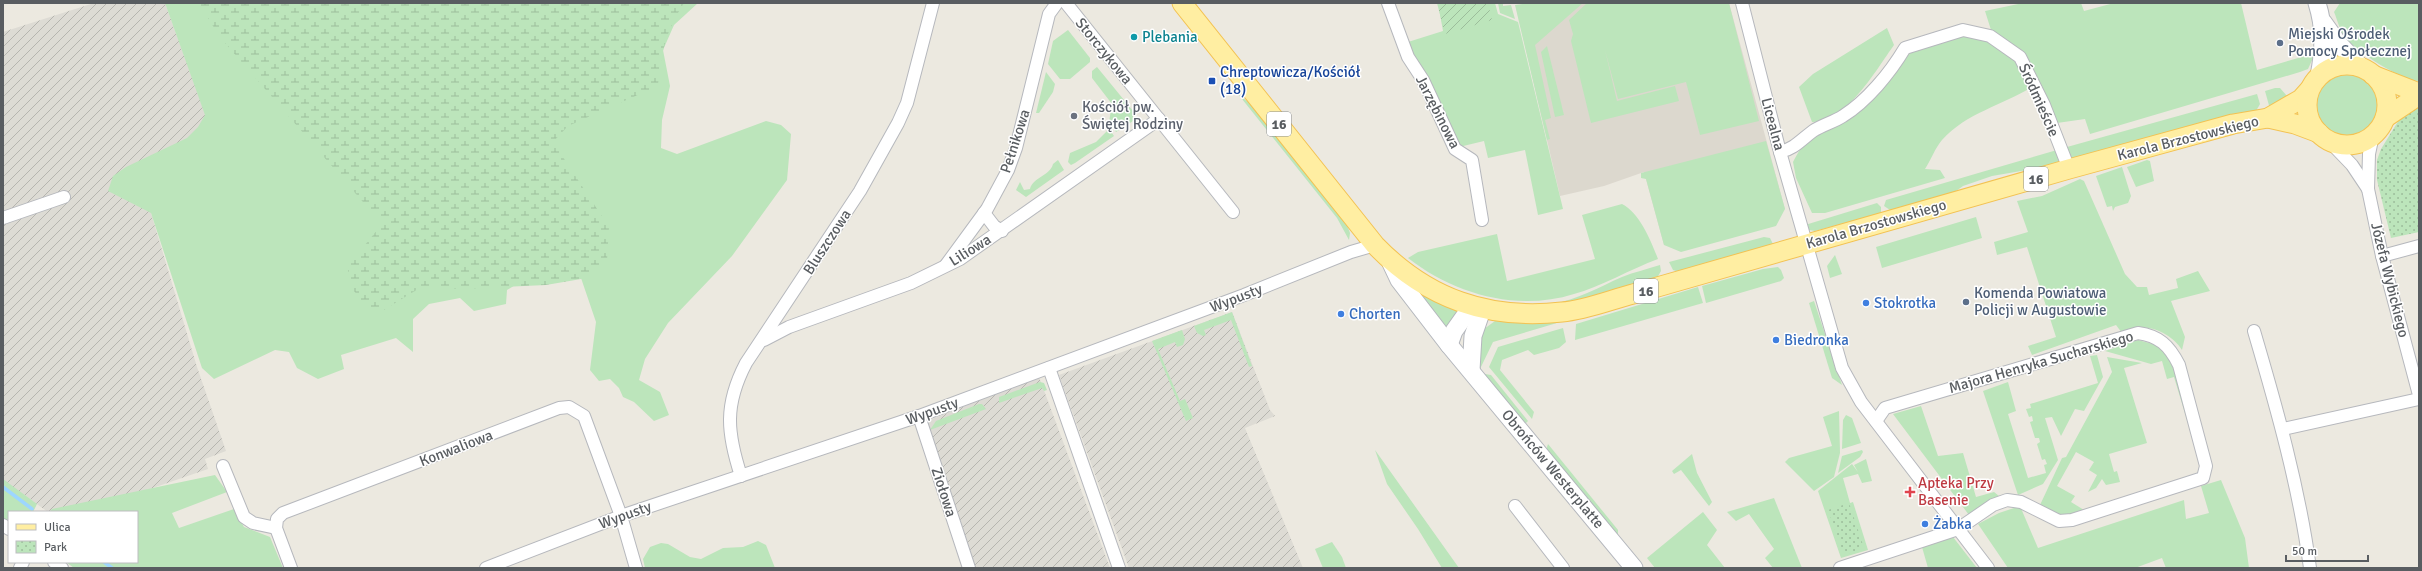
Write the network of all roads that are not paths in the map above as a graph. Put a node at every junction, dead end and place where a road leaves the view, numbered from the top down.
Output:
1 (933, 3) edge
2 (1056, 3) edge
3 (1066, 3) edge
4 (1182, 3) edge
5 (1388, 3) edge
6 (1742, 3) edge
7 (2317, 3) edge
8 (2323, 21) junction
9 (2367, 71) junction
10 (2314, 83) junction
11 (2419, 94) edge
12 (2268, 118) junction
13 (2384, 118) junction
14 (1159, 119) junction
15 (2373, 135) junction
16 (2324, 137) junction
17 (1780, 152) junction
18 (2069, 169) junction
19 (2368, 189) junction
20 (64, 197) dead end
21 (1233, 212) dead end
22 (984, 213) junction
23 (3, 218) edge
24 (1482, 220) dead end
25 (1002, 231) junction
26 (1805, 244) junction
27 (1375, 245) junction
28 (2419, 246) edge
29 (2382, 256) junction
30 (1390, 261) junction
31 (945, 266) junction
32 (1476, 308) junction
33 (2254, 331) dead end
34 (760, 342) junction
35 (1450, 345) junction
36 (1049, 368) junction
37 (1471, 370) junction
38 (2419, 395) edge
39 (2419, 399) edge
40 (919, 416) junction
41 (1876, 421) junction
42 (2283, 429) junction
43 (223, 466) dead end
44 (741, 476) junction
45 (1515, 506) dead end
46 (621, 516) junction
47 (276, 528) junction
48 (1958, 529) junction
49 (291, 568) edge
50 (486, 568) edge
51 (636, 568) edge
52 (968, 568) edge
53 (1119, 568) edge
54 (1563, 568) edge
55 (1634, 568) edge
56 (1840, 568) edge
57 (1988, 568) edge
58 (2310, 568) edge

1 - 34 street, Bluszczowa
2 - 22 street, Pełnikowa
3 - 14 street, Storczykowa
4 - 27 main road, 16
5 - 24 street, Jarzębinowa
6 - 17 street, Licealna
7 - 8 main road
8 - 9 main road
8 - 10 main road
9 - 10 main road
9 - 11 main road
9 - 13 main road
10 - 12 main road, Karola Brzostowskiego / 16
10 - 16 main road
11 - 13 main road
12 - 16 main road, Karola Brzostowskiego / 16
12 - 18 main road, Karola Brzostowskiego / 16
13 - 15 main road
14 - 21 street, Storczykowa
14 - 25 street, Liliowa
15 - 16 main road
15 - 19 street, Józefa Wybickiego
16 - 19 street, Józefa Wybickiego
17 - 18 street, Śródmieście
17 - 26 street, Licealna
18 - 26 main road, Karola Brzostowskiego / 16
19 - 29 street, Józefa Wybickiego
20 - 23 street
22 - 25 street
22 - 31 street, Pełnikowa
25 - 31 street, Liliowa
26 - 32 main road, Karola Brzostowskiego / 16
26 - 41 street
27 - 30 main road, 16
27 - 36 street, Wypusty
28 - 29 street
29 - 38 street, Józefa Wybickiego
30 - 32 main road, 16
30 - 35 main road, Obrońców Westerplatte
31 - 34 street, Liliowa
32 - 35 main road
32 - 37 main road
33 - 42 street
34 - 44 street, Bluszczowa
35 - 37 main road, Obrońców Westerplatte
36 - 40 street, Wypusty
36 - 53 street
37 - 55 main road, Obrońców Westerplatte
39 - 42 street
40 - 44 street, Wypusty
40 - 52 street, Ziołowa
41 - 48 street
41 - 48 street, Majora Henryka Sucharskiego
42 - 58 street
43 - 47 street
44 - 46 street, Wypusty
45 - 54 street
46 - 47 street, Konwaliowa
46 - 50 street, Wypusty
46 - 51 street
47 - 49 street
48 - 56 street
48 - 57 street

